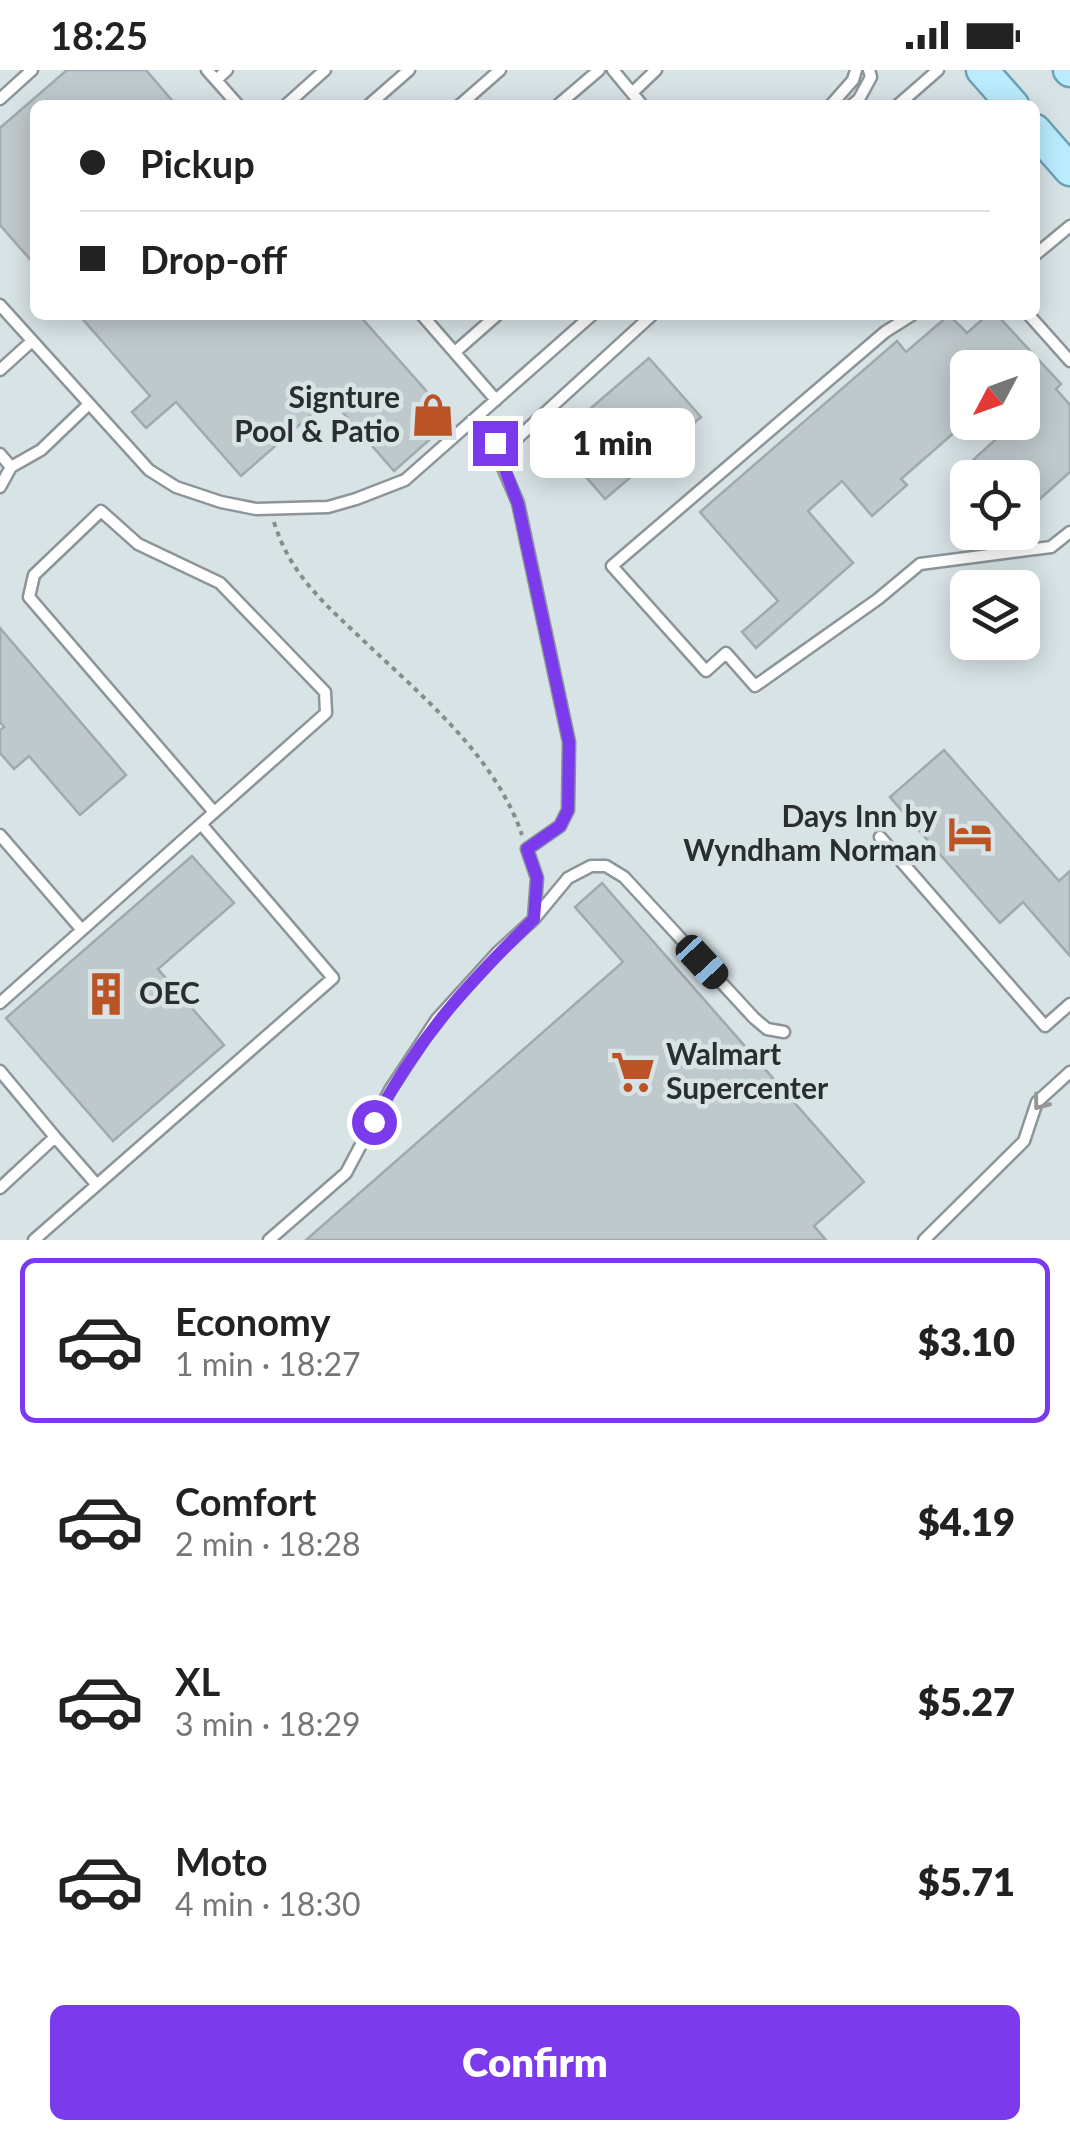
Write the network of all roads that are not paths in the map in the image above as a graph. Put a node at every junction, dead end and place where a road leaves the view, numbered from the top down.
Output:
1 (32, 70) edge
2 (207, 70) edge
3 (227, 70) edge
4 (325, 70) edge
5 (408, 70) edge
6 (500, 70) edge
7 (599, 70) edge
8 (612, 70) edge
9 (656, 70) edge
10 (856, 70) edge
11 (870, 70) edge
12 (938, 70) edge
13 (982, 70) edge
14 (216, 80) junction
15 (632, 93) junction
16 (0, 99) edge
17 (234, 100) edge
18 (292, 100) edge
19 (375, 100) edge
20 (466, 100) edge
21 (564, 100) edge
22 (638, 100) edge
23 (836, 100) edge
24 (859, 100) edge
25 (904, 100) edge
26 (1009, 100) edge
27 (1040, 136) edge
28 (1070, 170) edge
29 (1070, 226) edge
30 (1040, 252) edge
31 (0, 305) edge
32 (426, 320) edge
33 (491, 320) edge
34 (586, 320) edge
35 (646, 320) edge
36 (904, 320) edge
37 (1033, 320) edge
38 (32, 341) junction
39 (455, 352) junction
40 (1070, 361) edge
41 (0, 370) edge
42 (496, 400) junction
43 (88, 405) junction
44 (480, 414) junction
45 (0, 454) edge
46 (500, 454) junction
47 (11, 466) junction
48 (0, 487) edge
49 (1070, 532) edge
50 (214, 812) junction
51 (201, 824) junction
52 (0, 836) edge
53 (880, 837) dead end
54 (534, 919) junction
55 (82, 930) junction
56 (0, 1003) edge
57 (1070, 1004) edge
58 (784, 1032) dead end
59 (0, 1070) edge
60 (1070, 1072) edge
61 (55, 1137) junction
62 (97, 1184) junction
63 (0, 1188) edge
64 (34, 1240) edge
65 (269, 1240) edge
66 (924, 1240) edge

1 - 16 lane
2 - 14 lane
3 - 14 lane
4 - 18 lane
5 - 19 lane
6 - 20 lane
7 - 21 lane
8 - 15 lane
9 - 15 lane
10 - 23 lane
11 - 24 lane
12 - 25 lane
13 - 26 main road
14 - 17 lane
15 - 22 lane
27 - 28 main road
29 - 30 lane
31 - 38 lane
32 - 39 lane
33 - 39 lane
34 - 42 lane
35 - 46 lane
36 - 49 lane
37 - 40 lane
38 - 41 lane
38 - 43 lane
39 - 42 lane
42 - 44 lane
43 - 44 lane
43 - 47 lane
44 - 46 lane
45 - 47 lane
46 - 54 lane
47 - 48 lane
50 - 50 lane
50 - 51 lane
51 - 55 lane
51 - 62 lane
52 - 55 lane
53 - 57 lane
54 - 58 lane
54 - 65 lane
55 - 56 lane
59 - 61 lane
60 -> 66 lane
61 - 62 lane
61 - 63 lane
62 - 64 lane

